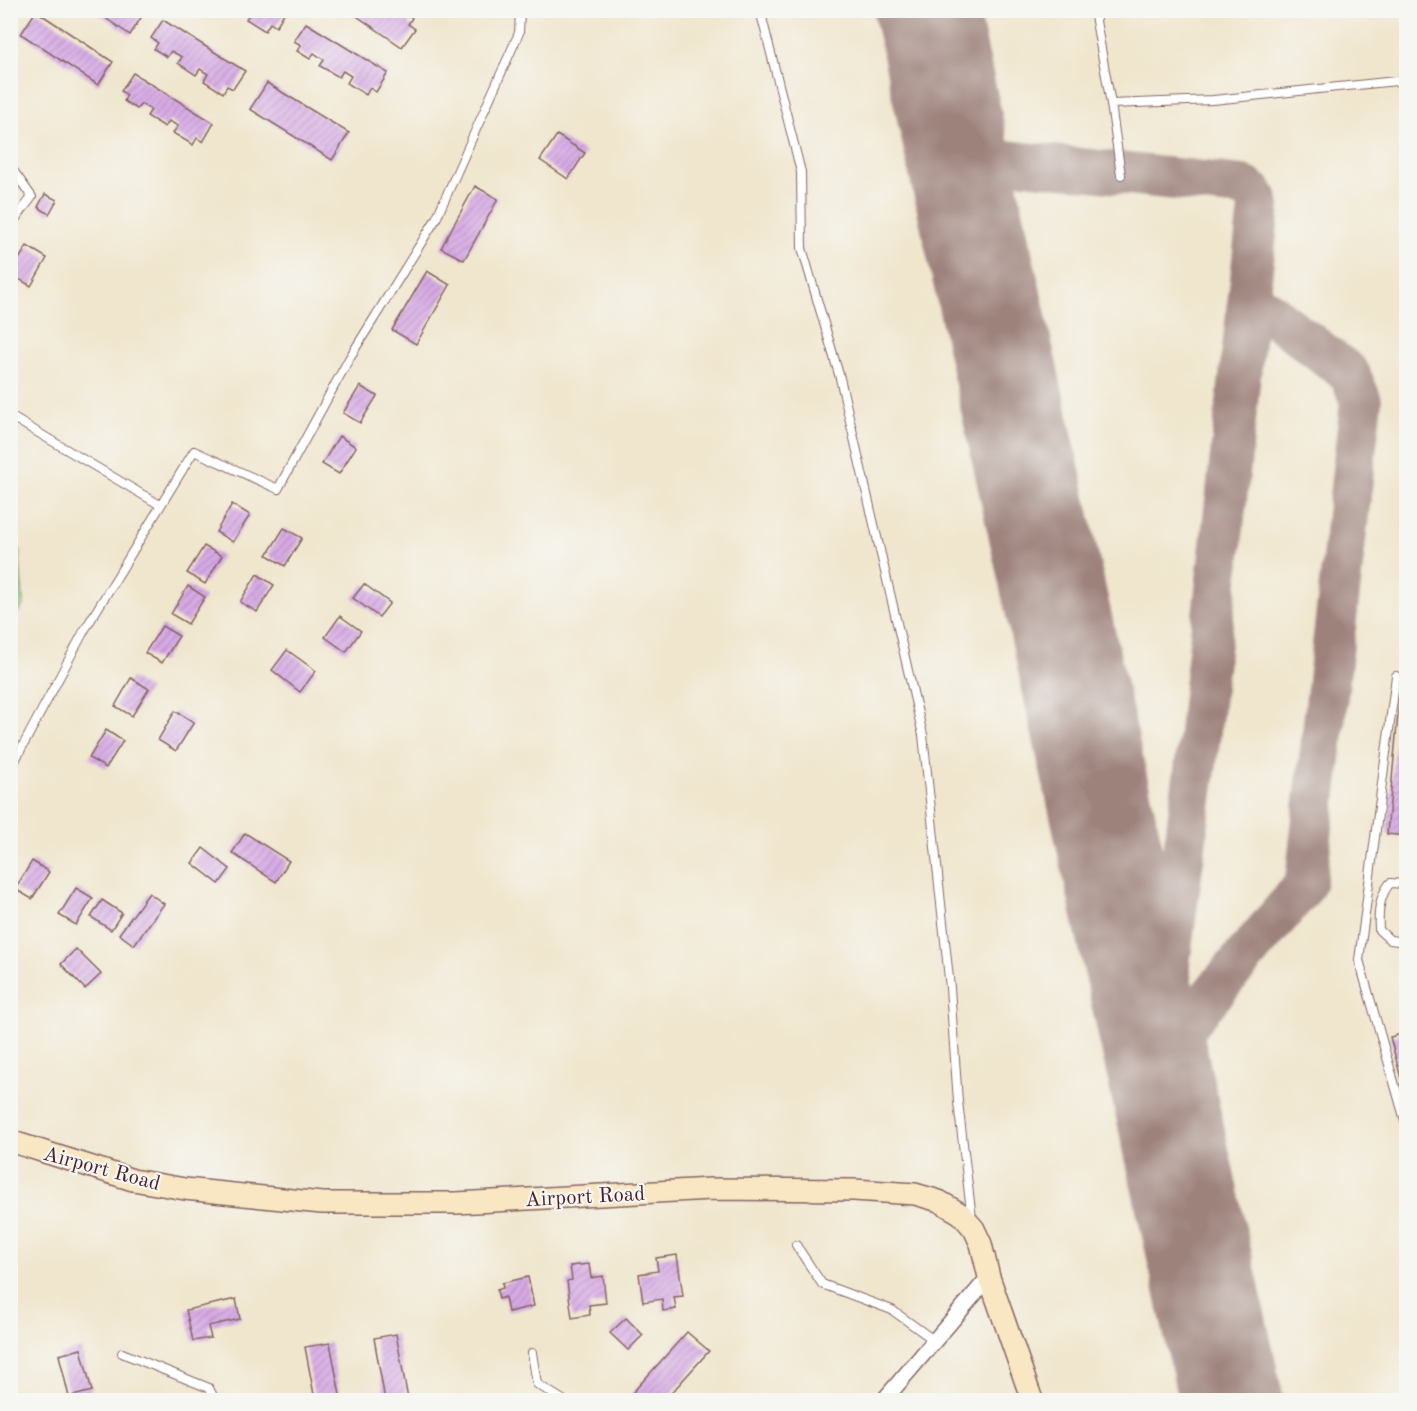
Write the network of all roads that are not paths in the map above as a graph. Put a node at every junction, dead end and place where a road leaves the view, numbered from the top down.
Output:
1 (520, 10) edge
2 (760, 10) edge
3 (1094, 10) edge
4 (1407, 80) edge
5 (1111, 104) junction
6 (10, 166) edge
7 (1121, 175) dead end
8 (10, 226) edge
9 (10, 416) edge
10 (160, 505) junction
11 (1396, 676) dead end
12 (10, 770) edge
13 (1407, 884) edge
14 (1407, 942) edge
15 (1407, 1124) edge
16 (10, 1141) edge
17 (974, 1229) junction
18 (795, 1245) dead end
19 (989, 1278) junction
20 (935, 1341) junction
21 (122, 1353) dead end
22 (532, 1353) dead end
23 (215, 1401) edge
24 (563, 1401) edge
25 (884, 1401) edge
26 (1032, 1401) edge

1 - 10 lane
2 - 17 lane
3 - 5 lane
4 - 5 lane
5 - 7 lane
6 - 8 lane
9 - 10 lane
10 - 12 lane
11 - 15 lane
13 - 14 lane
16 - 17 main road, Airport Road
17 - 19 main road, Airport Road
18 - 20 lane
19 - 20 street
19 - 26 main road, Airport Road
20 - 25 street
21 - 23 lane
22 - 24 lane

